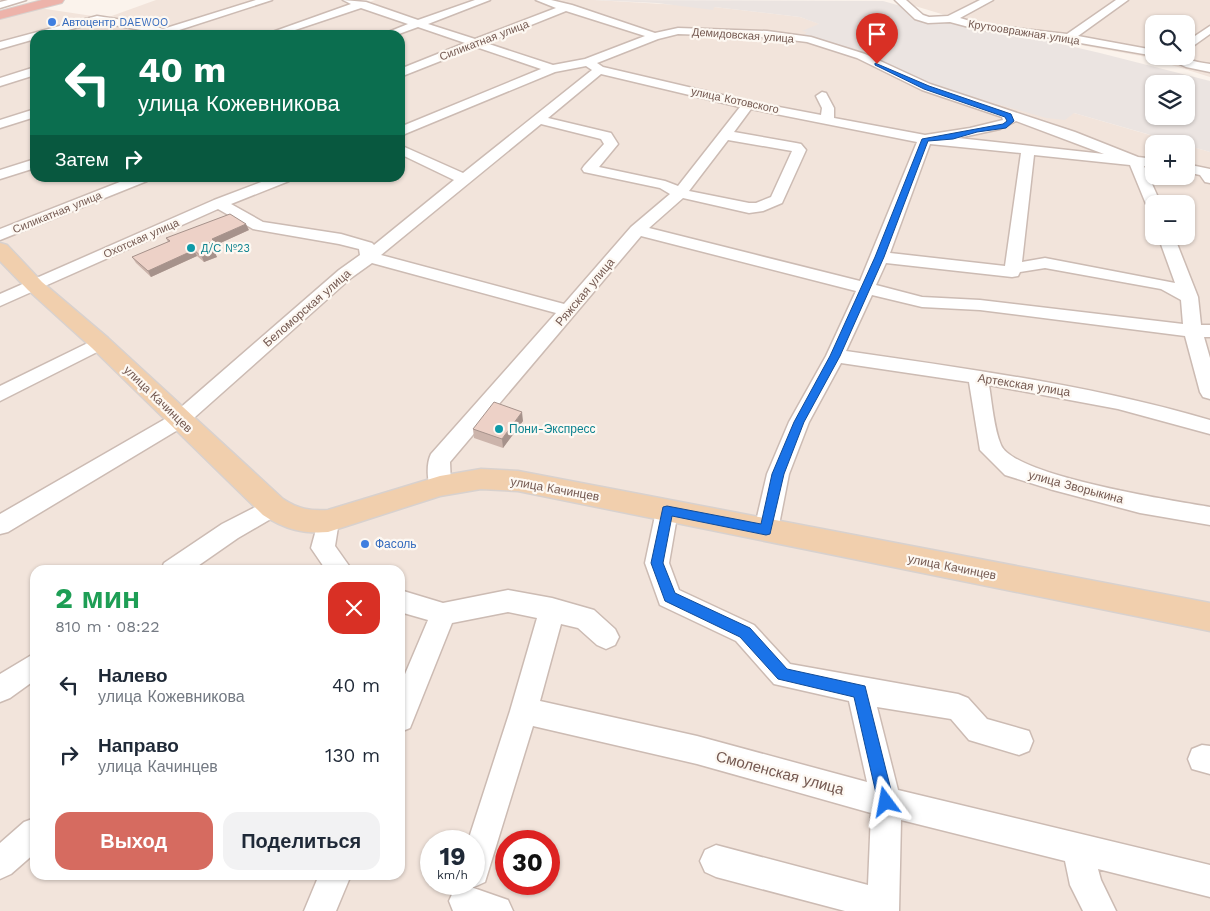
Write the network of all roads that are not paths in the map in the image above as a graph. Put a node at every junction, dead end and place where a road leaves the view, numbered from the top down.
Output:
1 (22, 0) edge
2 (39, 0) edge
3 (57, 0) edge
4 (232, 0) edge
5 (267, 0) edge
6 (348, 0) edge
7 (485, 0) edge
8 (541, 0) edge
9 (900, 0) edge
10 (988, 0) edge
11 (1123, 0) edge
12 (362, 4) junction
13 (0, 6) edge
14 (249, 6) junction
15 (568, 7) junction
16 (0, 11) edge
17 (0, 15) edge
18 (950, 19) junction
19 (420, 22) junction
20 (55, 30) edge
21 (150, 30) edge
22 (174, 30) edge
23 (284, 30) edge
24 (399, 30) edge
25 (1208, 32) edge
26 (655, 36) junction
27 (30, 37) edge
28 (1068, 38) junction
29 (1195, 41) edge
30 (477, 42) junction
31 (0, 46) edge
32 (1145, 51) edge
33 (1190, 65) edge
34 (594, 66) junction
35 (1210, 68) edge
36 (552, 69) junction
37 (405, 71) edge
38 (30, 73) edge
39 (0, 82) edge
40 (822, 96) dead end
41 (748, 105) junction
42 (30, 115) edge
43 (1008, 115) junction
44 (536, 119) junction
45 (828, 119) junction
46 (0, 124) edge
47 (405, 130) edge
48 (725, 135) junction
49 (926, 139) junction
50 (1028, 149) junction
51 (405, 151) edge
52 (1135, 161) junction
53 (1145, 162) edge
54 (30, 165) edge
55 (1195, 170) edge
56 (0, 175) edge
57 (1210, 179) edge
58 (463, 180) junction
59 (132, 182) edge
60 (273, 182) edge
61 (680, 193) junction
62 (1150, 195) edge
63 (220, 202) junction
64 (637, 230) junction
65 (0, 235) edge
66 (1169, 245) edge
67 (0, 249) edge
68 (880, 257) junction
69 (369, 258) junction
70 (1013, 268) junction
71 (35, 286) junction
72 (866, 288) junction
73 (1189, 297) junction
74 (0, 301) edge
75 (569, 311) junction
76 (1201, 331) edge
77 (100, 343) junction
78 (835, 356) junction
79 (978, 378) junction
80 (1210, 392) edge
81 (0, 394) edge
82 (180, 420) junction
83 (1210, 427) edge
84 (440, 486) junction
85 (273, 507) junction
86 (667, 511) junction
87 (1210, 516) edge
88 (328, 521) junction
89 (0, 525) edge
90 (766, 530) junction
91 (180, 565) edge
92 (336, 565) edge
93 (405, 603) edge
94 (552, 609) junction
95 (443, 614) junction
96 (1210, 617) edge
97 (606, 637) dead end
98 (30, 668) edge
99 (0, 689) edge
100 (860, 691) junction
101 (405, 707) edge
102 (524, 711) junction
103 (1019, 741) dead end
104 (886, 802) junction
105 (30, 837) edge
106 (485, 837) edge
107 (1079, 851) junction
108 (716, 861) dead end
109 (0, 863) edge
110 (333, 880) edge
111 (1210, 881) edge
112 (473, 895) edge
113 (883, 908) edge
114 (320, 911) edge
115 (497, 911) edge
116 (1100, 911) edge

1 - 13 street
2 - 16 highway
3 - 17 highway
4 - 14 street
5 - 14 street
6 - 12 street
7 - 19 street
8 - 15 street
9 - 18 street, Крутоовражная улица
10 - 18 street
11 - 28 street
12 - 19 street
12 - 23 street
14 - 22 street
15 - 26 street
15 - 30 street, Силикатная улица
18 - 28 street, Крутоовражная улица
19 - 24 street
19 - 30 street
20 - 21 street
25 - 29 street
26 - 34 street, Демидовская улица
26 - 43 street, Демидовская улица
27 - 31 street
28 - 32 street, Крутоовражная улица
30 - 36 street
30 - 37 street, Силикатная улица
33 - 35 street
34 - 36 street, улица Котовского
34 - 41 street, улица Котовского
34 - 44 street, Беломорская улица
36 - 47 street
38 - 39 street
40 - 45 street
41 - 45 street, улица Котовского
41 - 48 street, Ряжская улица
42 - 46 street
43 - 49 street
43 - 52 street, Демидовская улица
44 - 58 street, Беломорская улица
44 - 61 street
45 - 49 street, улица Котовского
48 - 61 street, Ряжская улица
48 - 61 street
49 - 50 street, улица Котовского
49 - 68 street
50 - 52 street, улица Котовского
50 - 70 street
51 - 58 street
52 - 53 street
52 - 62 street
54 - 56 street
55 - 57 street
58 - 69 street, Беломорская улица
59 - 65 street, Силикатная улица
60 - 63 street, Охотская улица
61 - 64 street, Ряжская улица
63 - 69 street
63 - 71 street, Охотская улица
64 - 72 street
64 - 75 street, Ряжская улица
66 - 73 street
67 - 71 main road, улица Качинцев
68 - 70 street
68 - 72 street
69 - 75 street
69 - 82 street, Беломорская улица
70 - 73 street
71 - 74 street, Охотская улица
71 - 77 main road, улица Качинцев
72 - 76 street
72 - 78 street
73 - 76 street
75 - 84 street, Ряжская улица
76 - 80 street
77 - 81 street
77 - 82 main road, улица Качинцев
78 - 79 street, Артекская улица
78 - 90 street
79 - 83 street, Артекская улица
79 - 87 street, улица Зворыкина
82 - 85 main road, улица Качинцев
82 - 89 street, Беломорская улица
84 - 86 main road, улица Качинцев
84 - 88 main road, улица Качинцев
85 - 88 main road, улица Качинцев
85 - 91 street
86 - 90 main road, улица Качинцев
86 - 100 street
88 - 92 street
90 - 96 main road, улица Качинцев
93 - 95 street
94 - 95 street
94 - 97 street
94 - 102 street
95 - 101 street
98 - 99 street
100 - 103 street
100 - 104 street
102 - 104 street, Смоленская улица
102 - 106 street
104 - 107 street, Смоленская улица
104 - 113 street
105 - 109 street
107 - 111 street, Смоленская улица
107 - 116 street
108 - 113 street
110 - 114 street
112 - 115 street

